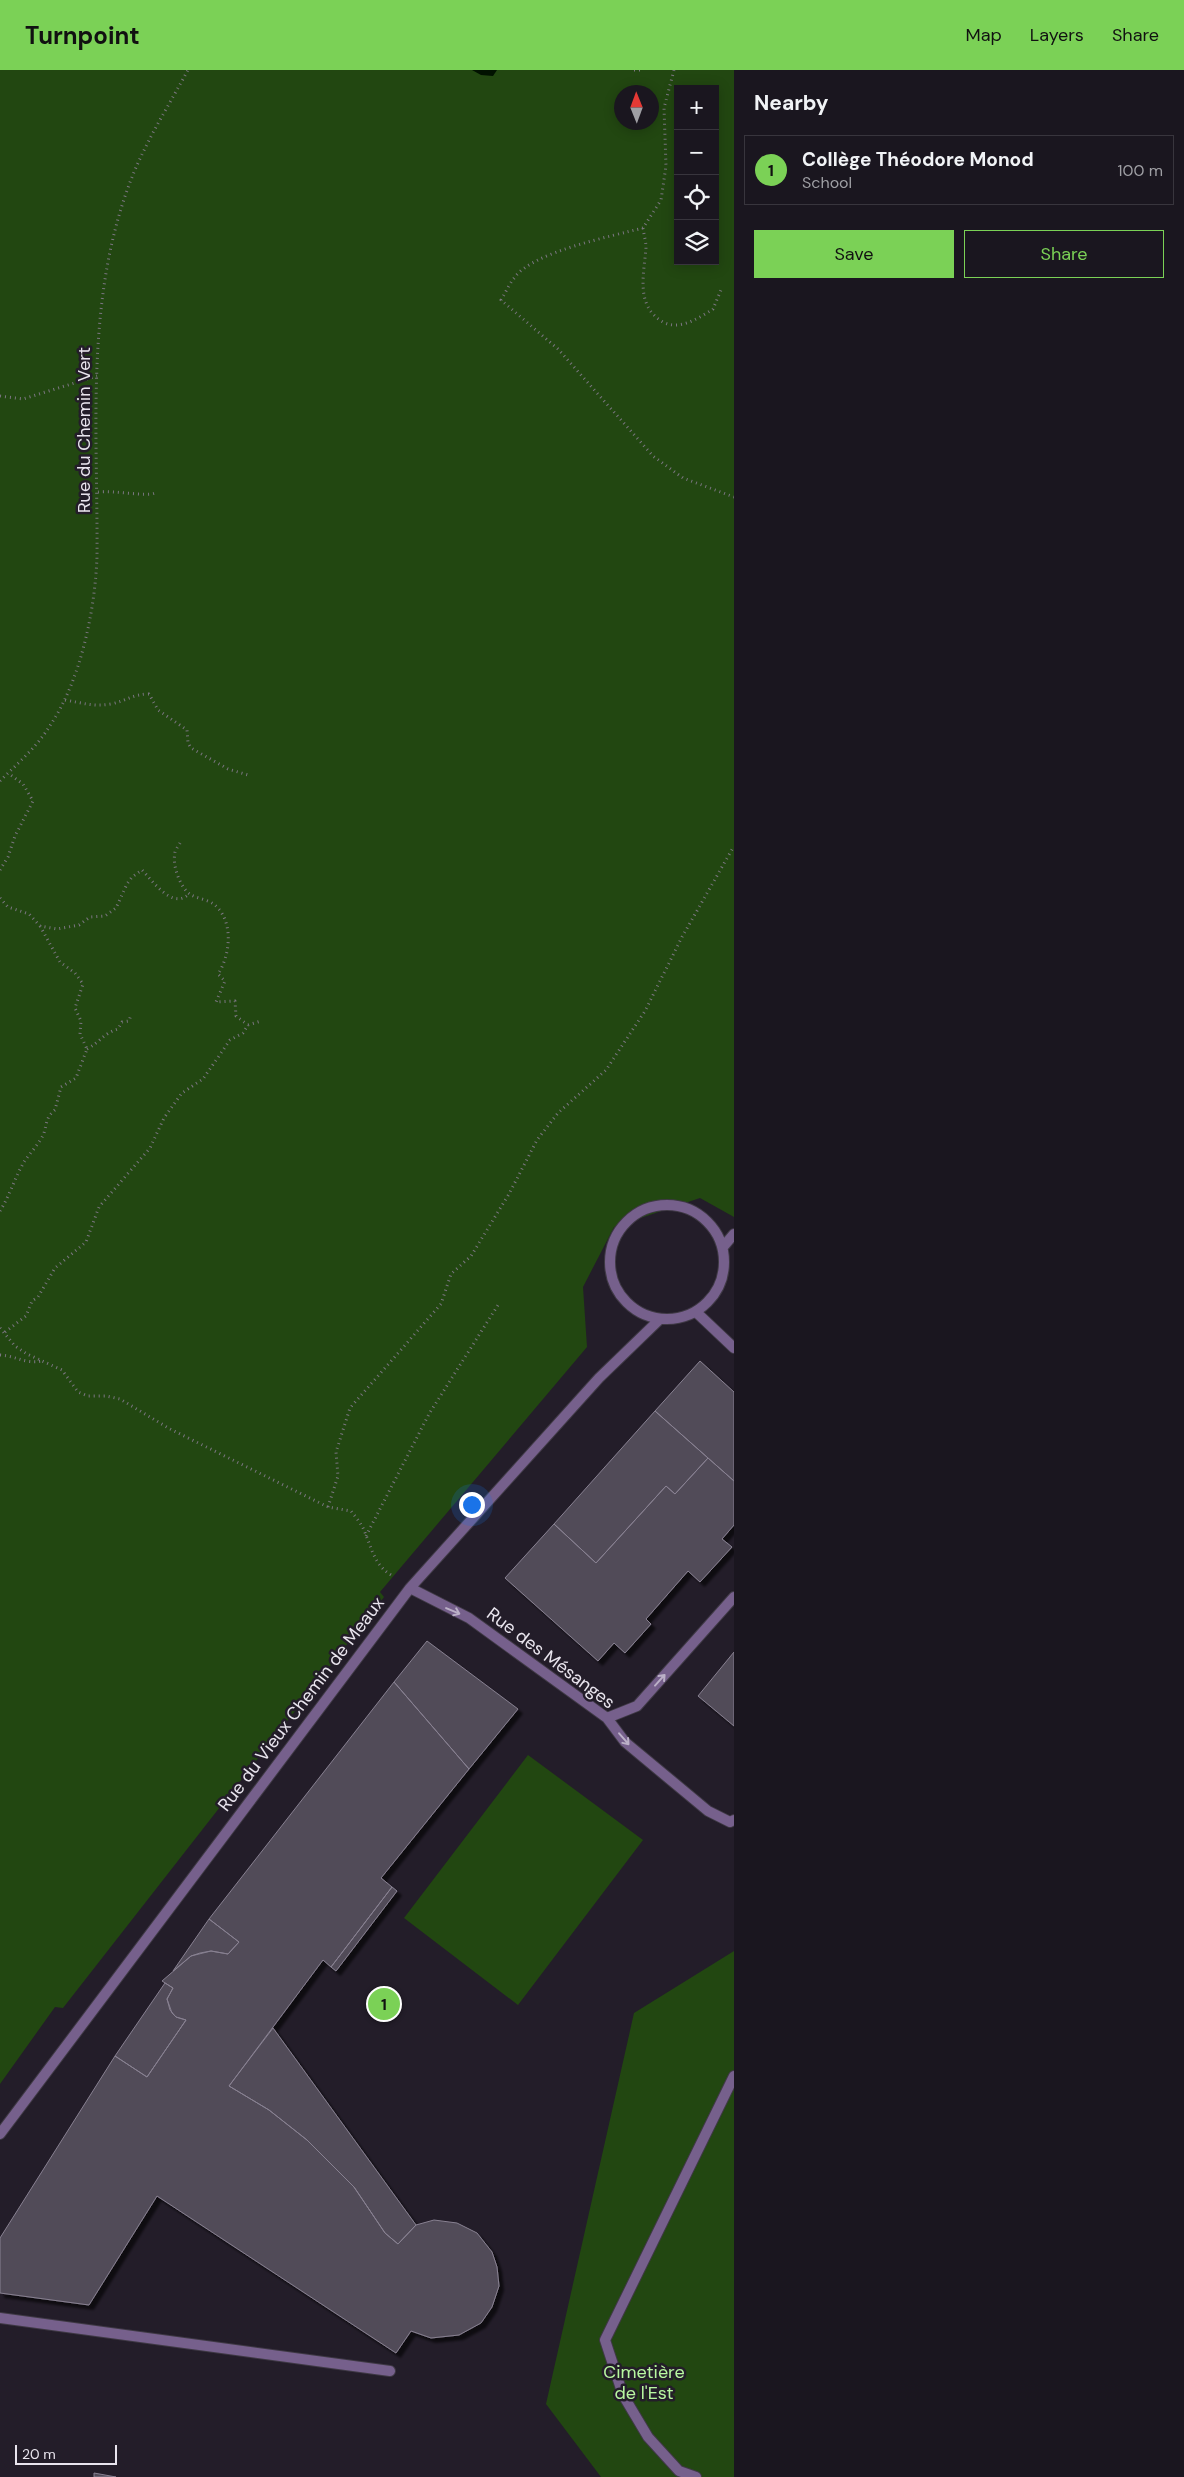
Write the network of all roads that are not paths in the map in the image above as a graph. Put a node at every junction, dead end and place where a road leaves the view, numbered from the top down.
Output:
1 (734, 1234) edge
2 (723, 1247) junction
3 (696, 1312) junction
4 (659, 1320) junction
5 (734, 1348) edge
6 (410, 1588) junction
7 (734, 1597) edge
8 (607, 1718) junction
9 (734, 1820) edge
10 (734, 2076) edge
11 (0, 2134) edge
12 (0, 2318) edge
13 (390, 2371) dead end
14 (696, 2477) edge

1 - 2 street
2 - 3 street
2 - 4 street
3 - 4 street
3 - 5 street
4 - 6 street, Rue du Vieux Chemin de Meaux
6 -> 8 street, Rue des Mésanges
6 - 11 street, Rue du Vieux Chemin de Meaux
8 -> 7 street
8 -> 9 street, Rue des Mésanges
10 - 14 street
12 - 13 street

